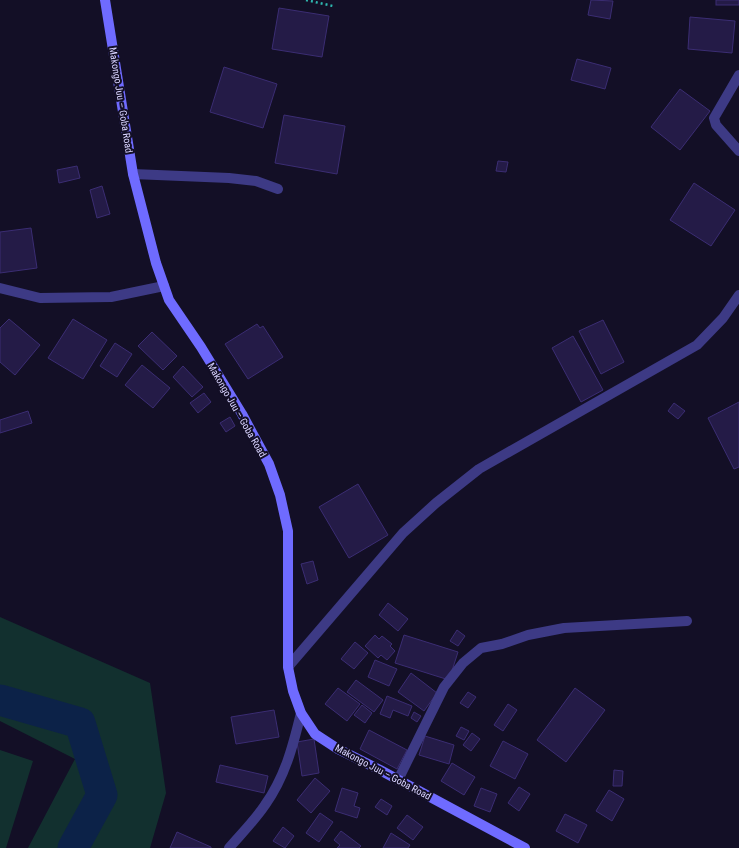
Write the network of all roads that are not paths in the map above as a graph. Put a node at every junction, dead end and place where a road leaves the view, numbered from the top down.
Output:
1 (105, 0) edge
2 (739, 75) edge
3 (739, 151) edge
4 (133, 174) junction
5 (278, 189) dead end
6 (164, 286) junction
7 (0, 288) edge
8 (739, 295) edge
9 (735, 309) edge
10 (687, 621) dead end
11 (288, 667) junction
12 (301, 713) junction
13 (398, 780) junction
14 (229, 848) edge
15 (525, 848) edge

1 - 4 street, Makongo Juu – Goba Road
2 - 3 street
4 - 5 street
4 - 6 street, Makongo Juu – Goba Road
6 - 7 street
6 - 11 street, Makongo Juu – Goba Road
8 - 9 street
9 - 11 street
10 - 13 street
11 - 12 street, Makongo Juu – Goba Road
12 - 13 street, Makongo Juu – Goba Road
12 - 14 street
13 - 15 street, Makongo Juu – Goba Road

